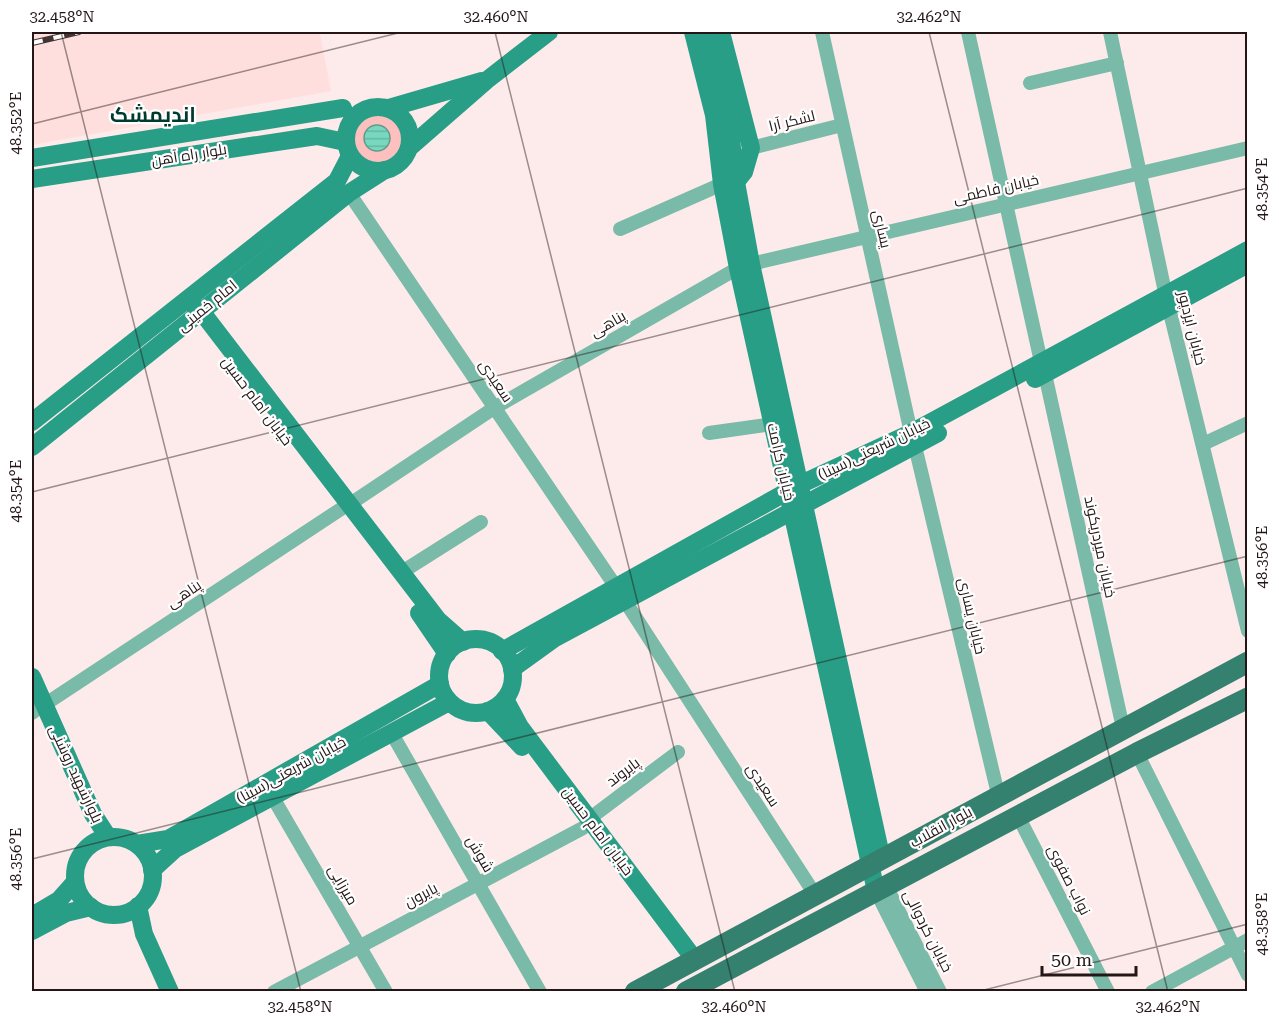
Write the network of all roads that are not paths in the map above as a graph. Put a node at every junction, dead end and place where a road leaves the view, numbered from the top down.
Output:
1 (549, 32) edge
2 (681, 32) edge
3 (693, 32) edge
4 (706, 32) edge
5 (721, 32) edge
6 (822, 32) edge
7 (968, 32) edge
8 (1110, 32) edge
9 (1117, 63) junction
10 (487, 80) junction
11 (1030, 83) dead end
12 (343, 108) dead end
13 (389, 108) junction
14 (842, 125) junction
15 (134, 141) junction
16 (409, 148) junction
17 (751, 148) junction
18 (1248, 148) edge
19 (348, 149) junction
20 (32, 158) edge
21 (138, 163) junction
22 (385, 170) junction
23 (1142, 174) junction
24 (32, 179) edge
25 (729, 183) junction
26 (349, 193) junction
27 (1007, 203) junction
28 (620, 229) dead end
29 (867, 235) junction
30 (1248, 250) edge
31 (1248, 264) edge
32 (744, 266) junction
33 (1168, 299) junction
34 (187, 300) junction
35 (197, 314) junction
36 (1043, 368) junction
37 (494, 408) junction
38 (32, 422) edge
39 (1248, 423) edge
40 (773, 424) junction
41 (709, 433) dead end
42 (913, 439) junction
43 (1203, 444) junction
44 (32, 447) edge
45 (792, 489) junction
46 (345, 507) junction
47 (799, 508) junction
48 (482, 522) dead end
49 (402, 572) junction
50 (620, 594) junction
51 (1248, 631) edge
52 (463, 642) junction
53 (502, 651) junction
54 (447, 654) junction
55 (1248, 662) edge
56 (512, 669) junction
57 (32, 677) edge
58 (440, 684) junction
59 (1248, 698) edge
60 (505, 699) junction
61 (449, 702) junction
62 (36, 707) edge
63 (488, 711) junction
64 (1123, 728) junction
65 (391, 732) junction
66 (678, 752) dead end
67 (1137, 753) junction
68 (998, 795) junction
69 (272, 796) junction
70 (1018, 816) junction
71 (586, 824) junction
72 (108, 837) junction
73 (137, 844) junction
74 (89, 845) junction
75 (876, 862) junction
76 (152, 870) junction
77 (75, 882) junction
78 (478, 884) junction
79 (881, 889) junction
80 (816, 896) junction
81 (138, 906) junction
82 (91, 907) junction
83 (120, 914) junction
84 (32, 916) edge
85 (32, 931) edge
86 (1248, 940) edge
87 (360, 946) junction
88 (1233, 948) junction
89 (690, 962) junction
90 (1248, 975) edge
91 (688, 991) edge
92 (159, 992) edge
93 (170, 992) edge
94 (274, 992) edge
95 (386, 992) edge
96 (540, 992) edge
97 (635, 992) edge
98 (927, 992) edge
99 (940, 992) edge
100 (1108, 992) edge
101 (1152, 992) edge

1 - 10 main road
2 - 25 main road
3 - 25 main road, خیابان کرامت
4 - 25 main road, خیابان کرامت
5 - 17 main road
6 - 14 street, یساری
7 - 27 street, خیابان میردریکوند
8 - 9 street, خیابان ایزدپور
9 - 11 street
9 - 23 street, خیابان ایزدپور
10 - 13 main road
10 - 16 main road
12 - 15 main road, بلوار راه آهن
13 - 16 main road
13 - 19 main road
14 - 17 street, لشکر آرا
14 - 29 street, یساری
15 - 20 main road, بلوار راه آهن
15 - 21 main road
16 - 22 main road
17 - 25 main road
18 - 23 street, خیابان فاطمی
19 - 21 main road, بلوار راه آهن
19 - 22 main road
19 - 34 main road, امام خمینی
21 - 24 main road, بلوار راه آهن
22 - 26 main road, امام خمینی
23 - 27 street, خیابان فاطمی
23 - 33 street, خیابان ایزدپور
25 - 28 street
25 - 32 main road, خیابان کرامت
26 - 35 main road, امام خمینی
26 - 37 street, سعیدی
27 - 29 street, خیابان فاطمی
27 - 36 street, خیابان میردریکوند
29 - 32 street, خیابان فاطمی
29 - 42 street, یساری
30 - 33 main road, خیابان شریعتی(سینا)
31 - 33 main road, خیابان شریعتی(سینا)
32 - 37 street, پناهی
32 - 40 main road, خیابان کرامت
32 - 45 main road, خیابان کرامت
33 - 36 main road, خیابان شریعتی(سینا)
33 - 43 street, خیابان ایزدپور
34 - 35 main road, خیابان امام حسین
34 - 38 main road, امام خمینی
35 - 44 main road, امام خمینی
35 - 46 main road, خیابان امام حسین
35 - 46 main road, خیابان امام حسین
36 - 42 main road, خیابان شریعتی(سینا)
36 - 64 street, خیابان میردریکوند
37 - 46 street, پناهی
37 - 50 street, سعیدی
39 - 43 street
40 - 41 street
40 - 45 main road, خیابان کرامت
42 - 45 main road, خیابان شریعتی(سینا)
42 - 47 main road, خیابان شریعتی(سینا)
42 - 68 street, خیابان یساری
43 - 51 street, خیابان ایزدپور
45 - 47 main road, خیابان کرامت
45 - 50 main road, خیابان شریعتی(سینا)
46 - 49 main road
46 - 54 main road, خیابان امام حسین
46 - 62 street, پناهی
47 - 50 main road, خیابان شریعتی(سینا)
47 - 75 main road, خیابان کرامت
48 - 49 street
49 - 52 main road
50 - 53 main road, خیابان شریعتی(سینا)
50 - 56 main road, خیابان شریعتی(سینا)
50 - 80 street, سعیدی
52 - 53 main road
52 - 54 main road
53 - 56 main road
54 - 58 main road
55 - 64 main road, بلوار انقلاب
56 - 60 main road
57 - 62 main road, بلوارشهید روشنی
58 - 61 main road
58 - 73 main road, خیابان شریعتی(سینا)
59 - 67 main road, بلوار انقلاب
60 - 63 main road
60 - 71 main road, خیابان امام حسین
61 - 63 main road
61 - 65 main road, خیابان شریعتی(سینا)
62 - 72 main road, بلوارشهید روشنی
62 - 74 main road, بلوارشهید روشنی
63 - 71 main road, خیابان امام حسین
64 - 68 main road, بلوار انقلاب
65 - 69 main road, خیابان شریعتی(سینا)
65 - 78 street, شوش
66 - 71 street, پایروند
67 - 70 main road, بلوار انقلاب
67 - 88 street
68 - 75 main road, بلوار انقلاب
69 - 76 main road, خیابان شریعتی(سینا)
69 - 87 street, میرزایی
70 - 79 main road, بلوار انقلاب
70 - 100 street, نواب صفوی
71 - 78 street, پایرون
71 - 89 main road, خیابان امام حسین
72 - 73 main road
72 - 74 main road
73 - 76 main road
74 - 77 main road
75 - 79 main road, خیابان کرامت
75 - 80 main road, بلوار انقلاب
76 - 81 main road
77 - 82 main road
77 - 84 main road
78 - 87 street, پایرون
78 - 96 street, شوش
79 - 91 main road, بلوار انقلاب
79 - 98 street, خیابان کردوالی
79 - 99 street, خیابان کردوالی
80 - 89 main road, بلوار انقلاب
81 - 83 main road
81 - 93 main road
82 - 83 main road
82 - 85 main road
83 - 92 main road
86 - 88 street
87 - 94 street, پایرون
87 - 95 street, میرزایی
88 - 90 street
88 - 101 street
89 - 97 main road, بلوار انقلاب

